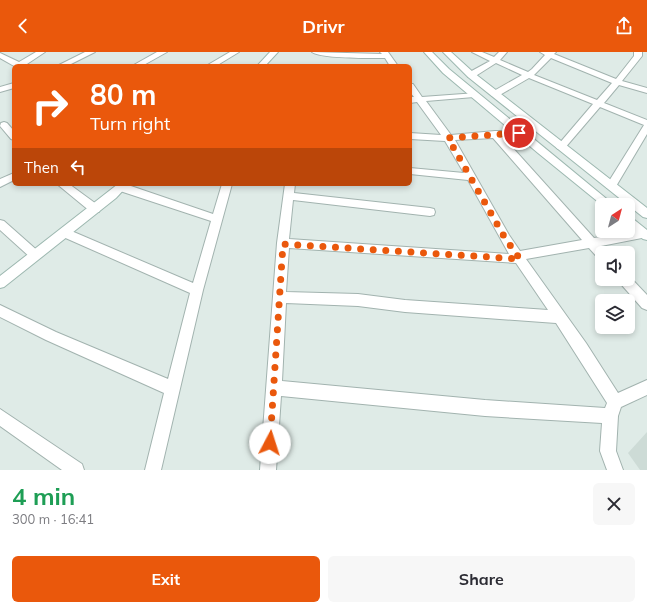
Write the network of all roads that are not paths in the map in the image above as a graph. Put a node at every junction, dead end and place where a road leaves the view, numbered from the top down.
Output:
1 (41, 52) edge
2 (91, 52) edge
3 (163, 52) edge
4 (235, 52) edge
5 (274, 52) edge
6 (316, 52) edge
7 (428, 52) edge
8 (447, 52) edge
9 (476, 52) edge
10 (503, 52) edge
11 (549, 53) edge
12 (636, 53) edge
13 (385, 54) edge
14 (0, 55) edge
15 (647, 56) edge
16 (496, 60) junction
17 (16, 64) edge
18 (22, 64) edge
19 (65, 64) edge
20 (139, 64) edge
21 (214, 64) edge
22 (263, 64) edge
23 (392, 64) edge
24 (471, 75) junction
25 (528, 75) junction
26 (617, 82) junction
27 (12, 86) edge
28 (0, 90) edge
29 (412, 91) edge
30 (647, 92) edge
31 (495, 94) junction
32 (474, 95) junction
33 (416, 101) edge
34 (598, 104) junction
35 (12, 121) edge
36 (647, 123) edge
37 (2, 125) edge
38 (647, 127) edge
39 (519, 133) junction
40 (495, 134) junction
41 (12, 135) edge
42 (412, 136) edge
43 (448, 138) junction
44 (561, 147) junction
45 (412, 171) edge
46 (12, 177) edge
47 (471, 177) junction
48 (0, 184) edge
49 (65, 186) edge
50 (122, 186) edge
51 (126, 186) edge
52 (226, 186) edge
53 (611, 186) junction
54 (290, 190) edge
55 (599, 198) edge
56 (95, 209) junction
57 (430, 212) dead end
58 (647, 214) edge
59 (217, 219) junction
60 (0, 224) edge
61 (635, 226) edge
62 (65, 233) junction
63 (646, 235) edge
64 (591, 243) junction
65 (283, 244) junction
66 (595, 247) edge
67 (35, 255) junction
68 (519, 257) junction
69 (0, 283) edge
70 (630, 286) edge
71 (197, 290) junction
72 (280, 297) junction
73 (647, 304) edge
74 (0, 312) edge
75 (560, 317) junction
76 (647, 387) edge
77 (274, 388) junction
78 (174, 389) junction
79 (613, 409) junction
80 (0, 418) edge
81 (76, 470) edge
82 (153, 470) edge
83 (268, 470) edge
84 (615, 470) edge

1 - 18 street
2 - 19 street
3 - 20 street
4 - 21 street
5 - 22 street
6 - 13 street
7 - 32 street
8 - 24 street
9 - 16 street
10 - 16 street
11 - 25 street
11 - 26 street
12 - 15 street
12 - 26 street
13 - 23 street
14 - 17 street
16 - 24 street
16 - 25 street
24 - 31 street
25 - 31 street
25 - 34 street
26 - 30 street
26 - 34 street
27 - 28 street
29 - 33 street
31 - 44 street
32 - 33 street
32 - 39 street
33 - 43 street
34 - 36 street
34 - 44 street
35 - 37 street
37 - 41 street
38 - 53 street
39 - 40 street
39 - 55 street
40 - 43 street
40 - 64 street
42 - 43 street
43 - 47 street
44 - 53 street
45 - 47 street
46 - 48 street
47 - 68 street
49 - 56 street
50 - 56 street
51 - 59 street
52 - 59 street
53 - 58 street
54 - 57 street
54 - 65 street
56 - 62 street
59 - 71 street
60 - 67 street
61 - 63 street
62 - 67 street
62 - 71 street
63 - 64 street
64 - 66 street
64 - 68 street
65 - 68 street
65 - 72 street
67 - 69 street
68 - 75 street
70 - 73 street
71 - 78 street
72 - 75 street
72 - 77 street
74 - 78 street
75 - 79 street
76 - 79 street
77 - 79 street
77 - 83 street
78 - 82 street
79 - 84 street
80 - 81 street

